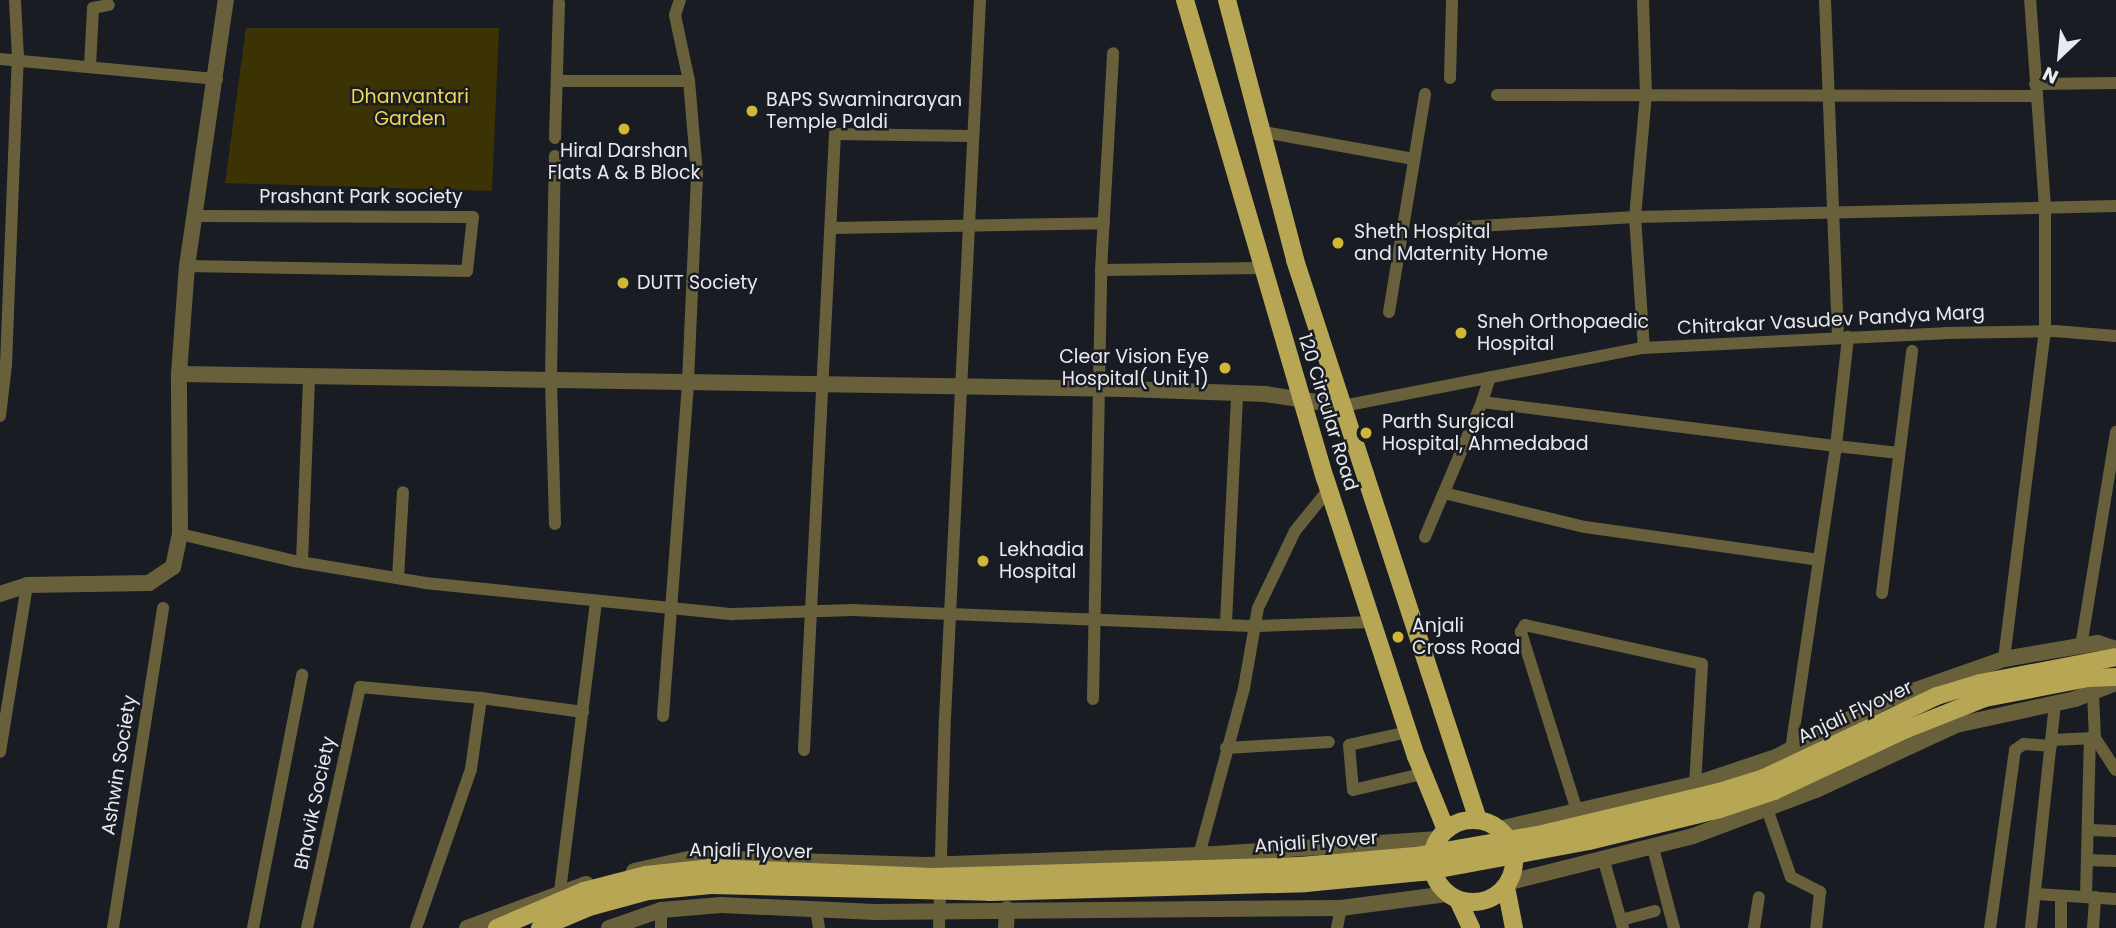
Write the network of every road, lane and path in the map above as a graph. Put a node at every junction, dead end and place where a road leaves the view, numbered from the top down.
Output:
1 (15, 0) edge
2 (226, 0) edge
3 (680, 0) edge
4 (980, 0) edge
5 (1185, 0) edge
6 (1227, 0) edge
7 (1452, 0) edge
8 (1643, 0) edge
9 (1825, 0) edge
10 (2030, 0) edge
11 (559, 3) dead end
12 (109, 5) dead end
13 (1113, 52) dead end
14 (19, 58) junction
15 (0, 59) edge
16 (90, 66) junction
17 (1450, 78) dead end
18 (217, 79) junction
19 (557, 81) junction
20 (689, 81) junction
21 (2116, 83) edge
22 (2035, 90) junction
23 (1425, 93) dead end
24 (1646, 94) junction
25 (1830, 94) junction
26 (1497, 95) dead end
27 (1258, 131) junction
28 (971, 136) junction
29 (555, 138) dead end
30 (555, 156) dead end
31 (1413, 159) junction
32 (2116, 206) edge
33 (2045, 207) junction
34 (1833, 212) junction
35 (196, 216) junction
36 (1635, 217) junction
37 (1104, 223) junction
38 (1462, 227) dead end
39 (831, 228) junction
40 (967, 228) junction
41 (187, 266) junction
42 (1263, 268) junction
43 (1101, 270) junction
44 (1389, 312) dead end
45 (2045, 331) junction
46 (2116, 336) edge
47 (1843, 338) junction
48 (1644, 348) junction
49 (1912, 351) dead end
50 (3, 365) edge
51 (178, 374) junction
52 (309, 376) junction
53 (551, 377) junction
54 (1490, 377) junction
55 (688, 382) junction
56 (825, 385) junction
57 (961, 387) junction
58 (1101, 389) junction
59 (1237, 393) junction
60 (1303, 401) junction
61 (1482, 402) junction
62 (1343, 406) junction
63 (0, 416) edge
64 (2116, 432) edge
65 (1836, 446) junction
66 (1899, 453) junction
67 (1329, 489) junction
68 (403, 492) dead end
69 (1444, 493) junction
70 (555, 524) dead end
71 (180, 534) junction
72 (1425, 537) dead end
73 (1819, 560) junction
74 (302, 562) junction
75 (398, 578) junction
76 (27, 585) junction
77 (1882, 593) dead end
78 (0, 594) edge
79 (596, 602) junction
80 (163, 608) dead end
81 (670, 609) junction
82 (814, 611) junction
83 (952, 614) junction
84 (1093, 620) junction
85 (1226, 622) junction
86 (1372, 622) junction
87 (1257, 626) junction
88 (2116, 649) edge
89 (2086, 652) junction
90 (2116, 657) edge
91 (2004, 659) junction
92 (302, 675) dead end
93 (2116, 677) edge
94 (2116, 683) edge
95 (2090, 685) junction
96 (481, 698) junction
97 (1093, 699) dead end
98 (2055, 703) junction
99 (583, 712) junction
100 (663, 716) dead end
101 (1408, 732) junction
102 (2092, 738) junction
103 (1329, 742) dead end
104 (2051, 743) junction
105 (1226, 748) junction
106 (1791, 749) junction
107 (804, 750) dead end
108 (0, 752) edge
109 (2116, 770) edge
110 (1422, 774) junction
111 (1695, 784) junction
112 (1767, 809) junction
113 (1577, 811) junction
114 (1478, 820) junction
115 (1499, 829) junction
116 (2088, 830) junction
117 (2116, 831) edge
118 (1442, 835) junction
119 (1653, 848) junction
120 (1199, 855) junction
121 (2087, 860) junction
122 (1604, 861) junction
123 (2116, 861) edge
124 (940, 864) junction
125 (1508, 884) junction
126 (560, 891) junction
127 (2036, 894) junction
128 (2061, 896) junction
129 (1453, 897) junction
130 (1759, 897) dead end
131 (2090, 897) junction
132 (2116, 899) edge
133 (1340, 908) junction
134 (816, 909) junction
135 (1007, 909) junction
136 (661, 910) junction
137 (940, 911) junction
138 (1655, 911) dead end
139 (1622, 924) edge
140 (113, 928) edge
141 (253, 928) edge
142 (307, 928) edge
143 (416, 928) edge
144 (467, 928) edge
145 (497, 928) edge
146 (540, 928) edge
147 (609, 928) edge
148 (661, 928) edge
149 (819, 928) edge
150 (939, 928) edge
151 (1006, 928) edge
152 (1337, 928) edge
153 (1471, 928) edge
154 (1514, 928) edge
155 (1674, 928) edge
156 (1754, 928) edge
157 (1816, 928) edge
158 (1990, 928) edge
159 (2031, 928) edge
160 (2061, 928) edge
161 (2093, 928) edge

1 - 14 street
2 - 18 street
3 - 20 street
4 - 28 street
5 - 42 main road, 120 Circular Road
6 - 27 main road, 120 Circular Road
7 - 17 street
8 - 24 street
9 - 25 street
10 - 22 street
11 - 19 street
12 - 16 street
13 - 37 street
14 - 15 street
14 - 16 street
14 - 50 street
16 - 18 street
18 - 35 street
19 - 20 street
19 - 29 street
20 - 55 street
21 - 22 street
22 - 25 street
22 - 33 street
23 - 31 street
24 - 25 street
24 - 26 street
24 - 36 street
25 - 34 street
27 - 31 street
27 - 62 main road, 120 Circular Road
28 - 39 street
28 - 40 street
30 - 53 street
31 - 44 street
32 - 33 street
33 - 34 street
33 - 45 street
34 - 36 street
34 - 47 street
35 - 41 street
35 - 41 street, Prashant Park society
36 - 38 street
36 - 48 street
37 - 40 street
37 - 43 street
39 - 40 street
39 - 56 street
40 - 57 street
41 - 51 street
42 - 43 street
42 - 60 main road, 120 Circular Road
43 - 58 street
45 - 46 street, Chitrakar Vasudev Pandya Marg
45 - 47 street, Chitrakar Vasudev Pandya Marg
45 - 91 street
47 - 48 street, Chitrakar Vasudev Pandya Marg
47 - 65 street
48 - 54 street, Chitrakar Vasudev Pandya Marg
49 - 66 street
50 - 63 street
51 - 52 street
51 - 71 street
52 - 53 street
52 - 74 street
53 - 55 street
53 - 70 street
54 - 61 street
54 - 62 street, Chitrakar Vasudev Pandya Marg
55 - 56 street
55 - 81 street
56 - 57 street
56 - 82 street
57 - 58 street
57 - 83 street
58 - 59 street
58 - 84 street
59 - 60 street
59 - 85 street
60 - 62 street
60 - 67 main road, 120 Circular Road
61 - 65 street
61 - 69 street
62 - 114 main road, 120 Circular Road
64 - 89 street
65 - 66 street
65 - 73 street
66 - 77 street
67 - 86 main road, 120 Circular Road
67 - 87 street
68 - 75 street
69 - 72 street
69 - 73 street
71 - 74 street
71 - 76 street
73 - 106 street
74 - 75 street
75 - 79 street
76 - 78 street
76 - 108 street
79 - 81 street
79 - 99 street
80 - 140 street, Ashwin Society
81 - 82 street
81 - 100 street
82 - 83 street
82 - 107 street
83 - 84 street
83 - 124 street
84 - 85 street
84 - 97 street
85 - 87 street
86 - 87 street
86 - 101 main road, 120 Circular Road
87 - 105 street
88 - 89 street
89 - 90 main road, Anjali Flyover
89 - 91 street
89 - 145 main road, Anjali Flyover
91 - 106 street
92 - 141 street
93 - 95 main road, Anjali Flyover
94 - 95 street
95 - 98 street
95 - 102 street
95 - 146 main road, Anjali Flyover
96 - 99 street
96 - 142 street, Bhavik Society
96 - 143 street
98 - 104 street
98 - 112 street
99 - 126 street
101 - 110 main road, 120 Circular Road
101 - 110 street
102 - 104 street
102 - 109 street
102 - 116 street
103 - 105 street
104 - 127 street
104 - 158 street
105 - 120 street
106 - 111 street
110 - 118 main road, 120 Circular Road
111 - 113 street
111 - 113 street
112 - 119 street
112 - 157 street
113 - 115 street
114 - 115 main road
114 - 118 main road
115 - 125 main road
116 - 117 street
116 - 121 street
118 - 120 street
118 - 129 main road
119 - 122 street
119 - 155 street
120 - 124 street
121 - 123 street
121 - 131 street
122 - 125 street
122 - 139 street
124 - 126 street
124 - 137 street
125 - 129 main road
125 - 154 main road
126 - 144 street
127 - 128 street
127 - 159 street
128 - 131 street
128 - 160 street
129 - 133 street
129 - 153 main road
130 - 156 street
131 - 132 street
131 - 161 street
133 - 135 street
133 - 152 street
134 - 136 street
134 - 137 street
134 - 149 street
135 - 137 street
135 - 151 street
136 - 147 street
136 - 148 street
137 - 150 street
138 - 139 street

